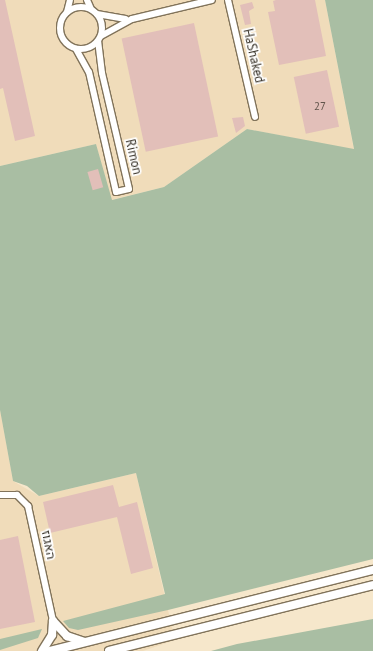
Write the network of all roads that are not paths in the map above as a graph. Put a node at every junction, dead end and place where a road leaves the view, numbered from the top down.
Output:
1 (70, 0) edge
2 (87, 0) edge
3 (212, 0) edge
4 (228, 0) edge
5 (91, 9) junction
6 (68, 12) junction
7 (97, 14) junction
8 (132, 19) junction
9 (100, 39) junction
10 (76, 49) junction
11 (255, 117) dead end
12 (0, 495) edge
13 (373, 570) edge
14 (373, 585) edge
15 (53, 621) junction
16 (84, 643) junction
17 (42, 651) edge
18 (50, 651) edge
19 (111, 651) edge

1 - 6 street
2 - 5 street
3 - 8 street
4 - 11 street, HaShaked
5 - 6 street
5 - 7 street
6 - 10 street
7 - 8 street
7 - 9 street
8 - 9 street
9 - 10 street
9 - 10 street, Rimon
12 - 15 street, האגוז
13 - 16 street
14 - 19 street
15 - 16 street
15 - 17 street
16 - 18 street

